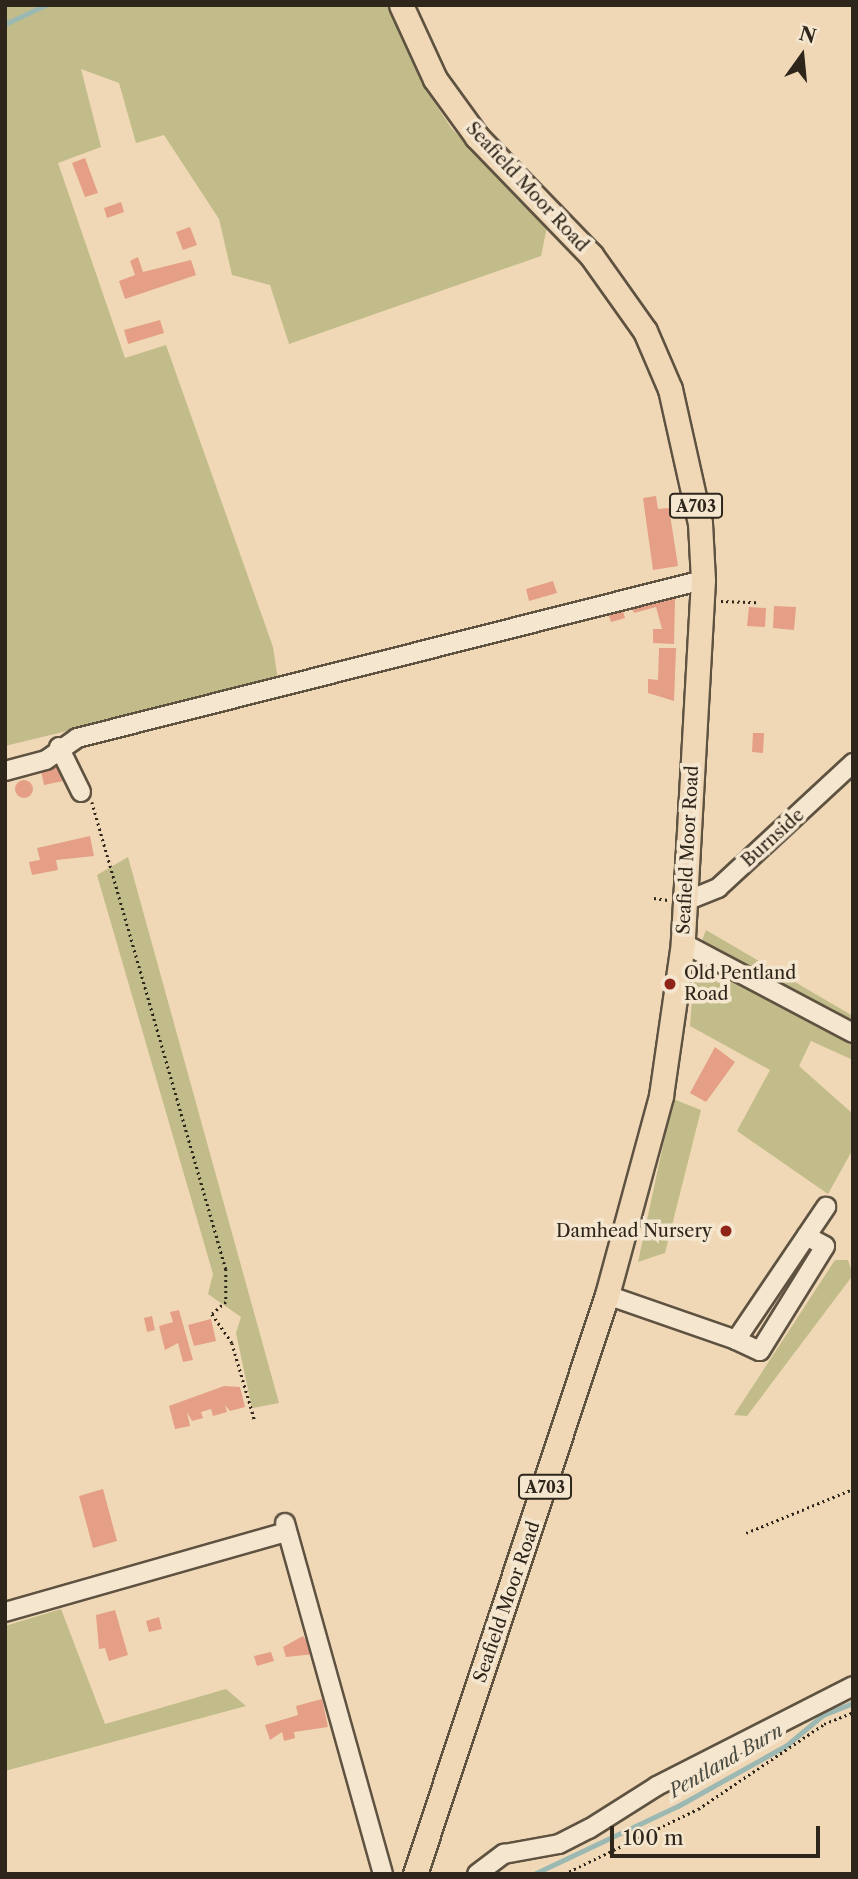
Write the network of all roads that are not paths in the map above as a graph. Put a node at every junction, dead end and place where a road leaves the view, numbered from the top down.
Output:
1 (401, 5) edge
2 (703, 590) junction
3 (59, 747) junction
4 (853, 763) edge
5 (5, 771) edge
6 (81, 792) road end
7 (686, 901) junction
8 (683, 943) junction
9 (853, 1033) edge
10 (826, 1207) dead end
11 (806, 1236) junction
12 (607, 1295) junction
13 (736, 1340) junction
14 (5, 1612) edge
15 (853, 1686) edge
16 (383, 1874) edge
17 (415, 1874) edge
18 (477, 1874) edge

1 - 2 main road, Seafield Moor Road / A703
2 - 3 street
2 - 7 main road, Seafield Moor Road / A703
3 - 5 street
3 - 6 street
4 - 7 street, Burnside
7 - 8 main road, Seafield Moor Road / A703
8 - 9 street
8 - 12 main road, Seafield Moor Road / A703
10 - 11 street
11 - 13 street
11 - 13 street
12 - 13 street
12 - 17 main road, Seafield Moor Road / A703
14 - 16 street
15 - 18 street

